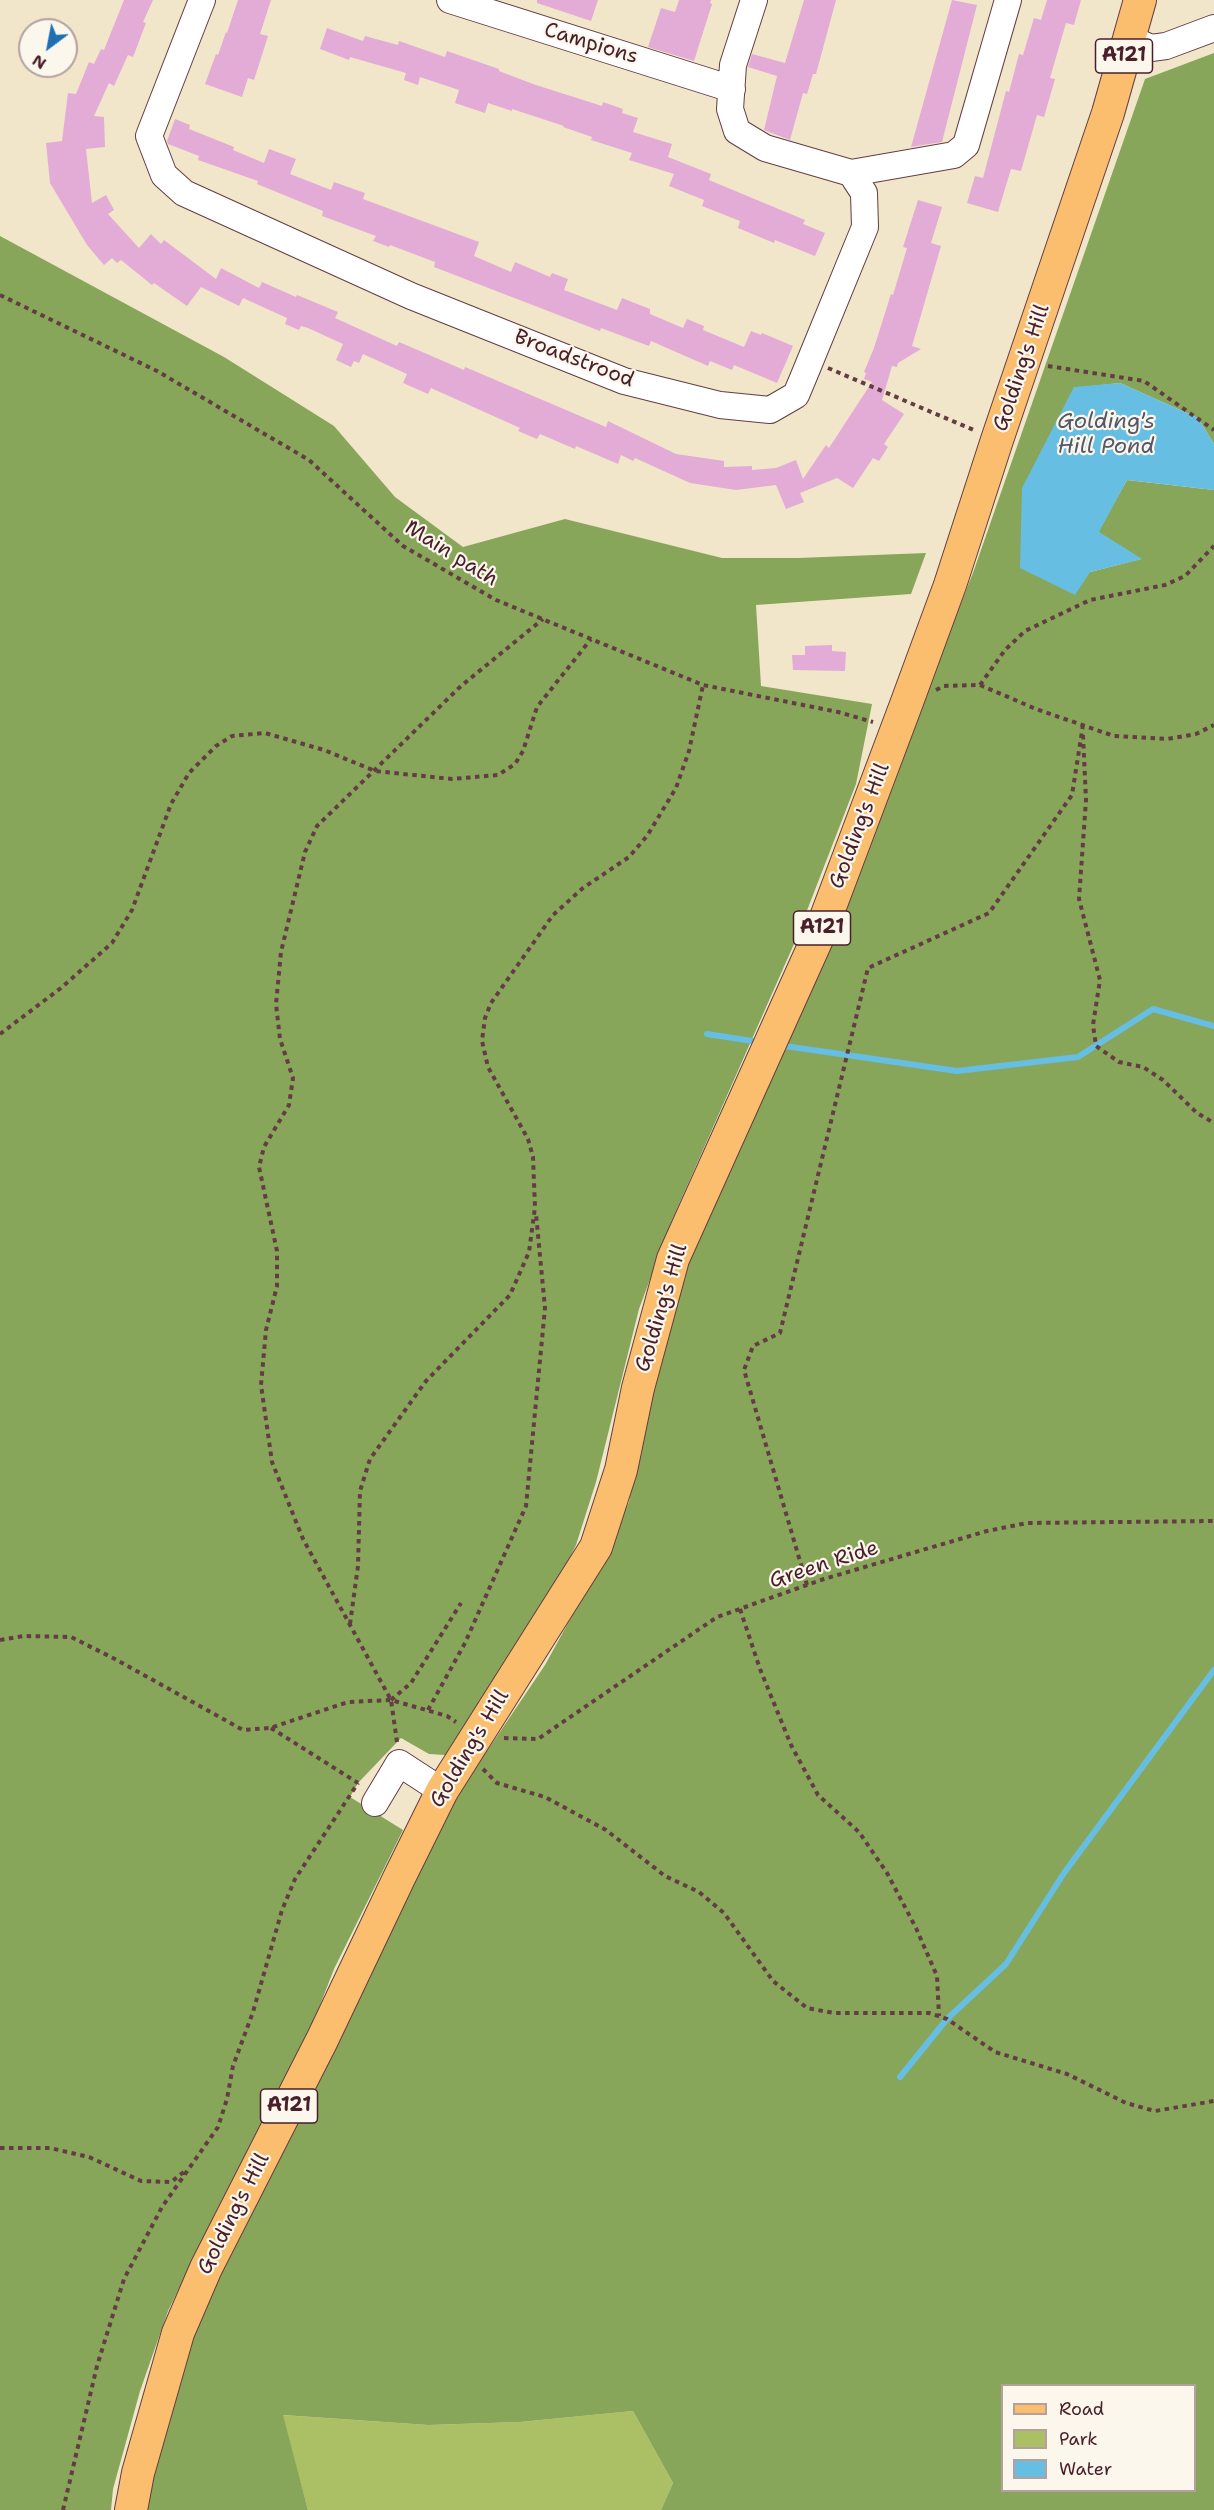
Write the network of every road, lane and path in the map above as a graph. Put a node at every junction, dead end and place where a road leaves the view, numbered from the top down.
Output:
1 (202, 0) edge
2 (450, 0) edge
3 (754, 0) edge
4 (1008, 0) edge
5 (1140, 0) edge
6 (1214, 28) edge
7 (1129, 38) junction
8 (732, 89) junction
9 (851, 173) junction
10 (0, 295) edge
11 (811, 361) junction
12 (1024, 363) junction
13 (1214, 430) edge
14 (997, 440) junction
15 (1214, 546) edge
16 (543, 619) junction
17 (591, 639) junction
18 (980, 684) junction
19 (704, 685) junction
20 (902, 716) junction
21 (1083, 725) junction
22 (1214, 725) edge
23 (375, 771) junction
24 (0, 1034) edge
25 (1214, 1123) edge
26 (535, 1207) junction
27 (1214, 1521) edge
28 (807, 1585) junction
29 (461, 1602) dead end
30 (740, 1609) junction
31 (350, 1624) junction
32 (0, 1640) edge
33 (391, 1700) junction
34 (428, 1711) junction
35 (270, 1728) junction
36 (478, 1751) junction
37 (399, 1763) junction
38 (442, 1791) junction
39 (371, 1794) junction
40 (939, 2016) junction
41 (1214, 2101) edge
42 (0, 2148) edge
43 (201, 2149) junction
44 (63, 2510) edge
45 (131, 2510) edge

1 - 11 street, Broadstrood
2 - 8 street, Campions
3 - 8 street
4 - 9 street
5 - 7 main road, Golding's Hill / A121
6 - 7 street
7 - 12 main road, Golding's Hill / A121
8 - 9 street
9 - 11 street, Broadstrood
10 - 16 path, Main path
11 - 14 path
12 - 13 path
12 - 14 main road, Golding's Hill / A121
14 - 20 main road, Golding's Hill / A121
15 - 18 path
16 - 17 path, Main path
16 - 23 path
17 - 19 path, Main path
17 - 23 path
18 - 20 path
18 - 21 path
19 - 20 path, Main path
19 - 26 path
20 - 36 main road, Golding's Hill / A121
21 - 22 path
21 - 25 path
21 - 28 path
23 - 24 path
23 - 31 path
26 - 31 path
26 - 34 path
27 - 28 path, Green Ride
28 - 30 path, Green Ride
29 - 33 path
30 - 36 path, Green Ride
30 - 40 path
31 - 33 path
32 - 35 path
33 - 34 path
33 - 35 path
33 - 37 path
34 - 36 path
35 - 39 path
36 - 38 main road, Golding's Hill / A121
36 - 40 path
37 - 38 street
37 - 39 street
38 - 45 main road, Golding's Hill / A121
39 - 43 path
40 - 41 path
42 - 43 path
43 - 44 path

